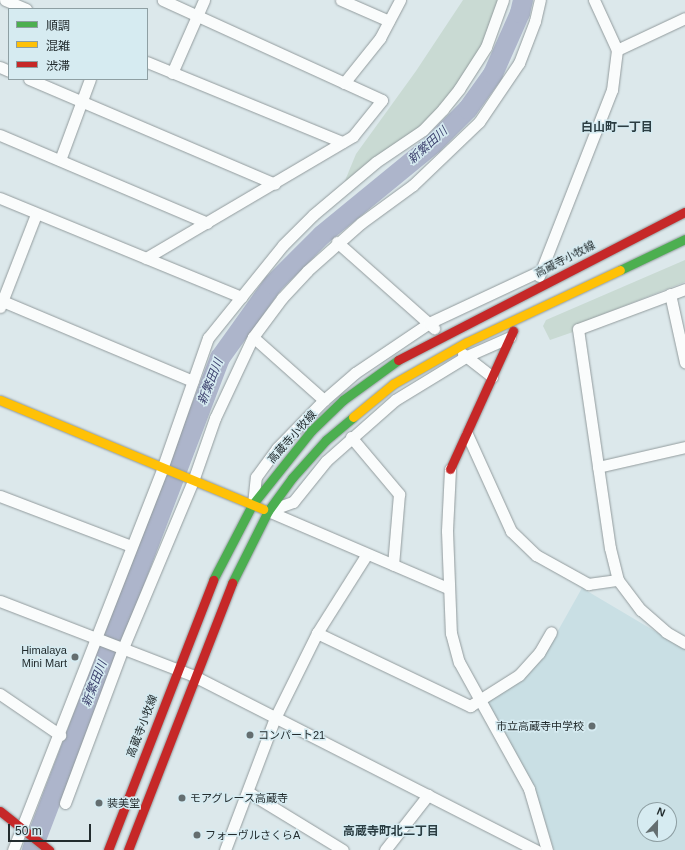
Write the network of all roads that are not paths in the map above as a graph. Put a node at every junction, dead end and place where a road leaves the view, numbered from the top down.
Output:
1 (5, 0) edge
2 (163, 0) edge
3 (204, 0) edge
4 (341, 0) edge
5 (400, 0) edge
6 (503, 0) edge
7 (540, 0) edge
8 (594, 0) edge
9 (24, 8) edge
10 (197, 16) junction
11 (685, 18) edge
12 (389, 21) junction
13 (617, 50) junction
14 (148, 62) edge
15 (172, 73) junction
16 (31, 80) edge
17 (90, 80) edge
18 (344, 83) junction
19 (82, 101) junction
20 (0, 135) edge
21 (342, 142) junction
22 (60, 160) junction
23 (275, 184) junction
24 (0, 198) edge
25 (685, 212) edge
26 (36, 214) junction
27 (207, 223) junction
28 (685, 239) edge
29 (337, 242) junction
30 (146, 258) junction
31 (685, 289) edge
32 (670, 294) junction
33 (241, 297) junction
34 (1, 303) edge
35 (432, 326) junction
36 (512, 334) joint
37 (253, 337) junction
38 (465, 355) junction
39 (685, 362) edge
40 (492, 377) junction
41 (193, 381) junction
42 (0, 400) edge
43 (324, 400) junction
44 (467, 434) junction
45 (351, 437) junction
46 (685, 447) edge
47 (598, 467) junction
48 (162, 469) junction
49 (450, 469) joint
50 (193, 481) junction
51 (0, 496) edge
52 (252, 505) junction
53 (268, 511) junction
54 (131, 546) junction
55 (367, 554) junction
56 (393, 564) junction
57 (618, 580) junction
58 (448, 588) junction
59 (0, 601) edge
60 (551, 632) dead end
61 (317, 633) junction
62 (97, 637) junction
63 (685, 643) edge
64 (123, 648) junction
65 (177, 668) junction
66 (194, 676) junction
67 (0, 694) edge
68 (478, 698) junction
69 (275, 718) junction
70 (60, 735) junction
71 (248, 792) junction
72 (428, 795) junction
73 (66, 803) dead end
74 (0, 811) edge
75 (22, 829) junction
76 (17, 843) edge
77 (48, 849) edge
78 (391, 849) edge
79 (108, 850) edge
80 (128, 850) edge
81 (225, 850) edge
82 (343, 850) edge
83 (536, 850) edge
84 (547, 850) edge

1 - 9 street
2 - 10 street
3 - 10 street
4 - 12 street
5 - 12 street
6 - 33 street
7 - 29 street
8 - 13 street
10 - 15 street
10 - 18 street
11 - 13 street
12 - 18 street
13 - 35 street
14 - 15 street
15 - 21 street
16 - 19 street
17 - 19 street
18 - 21 street
19 - 22 street
19 - 23 street
20 - 22 street
21 - 23 street
22 - 27 street
23 - 27 street
24 - 26 street
25 - 52 main road, 高蔵寺小牧線
26 - 30 street
26 - 34 street
27 - 30 street
28 - 53 main road
29 - 35 street
29 - 37 street
30 - 33 street
31 - 32 street
32 - 39 street
32 - 47 street
33 - 41 street
34 - 41 street
35 - 43 street
36 - 38 street
36 - 40 main road
37 - 43 street
37 - 50 street
38 - 40 street
38 - 45 street
40 - 44 main road
41 - 48 street
42 - 48 main road
43 - 52 street
44 - 49 main road
44 - 57 street
45 - 53 street
45 - 56 street
46 - 47 street
47 - 57 street
48 - 50 main road
48 - 54 street
49 - 58 street
50 - 52 main road
50 - 64 street
51 - 54 street
52 - 53 main road
52 - 65 main road, 高蔵寺小牧線
53 - 55 street
53 - 66 main road
54 - 62 street
55 - 56 street
55 - 61 street
56 - 58 street
57 - 63 street
58 - 68 street
59 - 62 street
60 - 68 street
61 - 68 street
61 - 69 street
62 - 64 street
62 - 70 street
64 - 65 street
64 - 73 street
65 - 66 street
65 - 79 main road, 高蔵寺小牧線
66 - 69 street
66 - 80 main road
67 - 70 street
68 - 84 street
69 - 71 street
69 - 72 street
70 - 75 street
71 - 81 street
71 - 82 street
72 - 78 street
72 - 83 street
74 - 75 main road
75 - 76 street
75 - 77 main road

